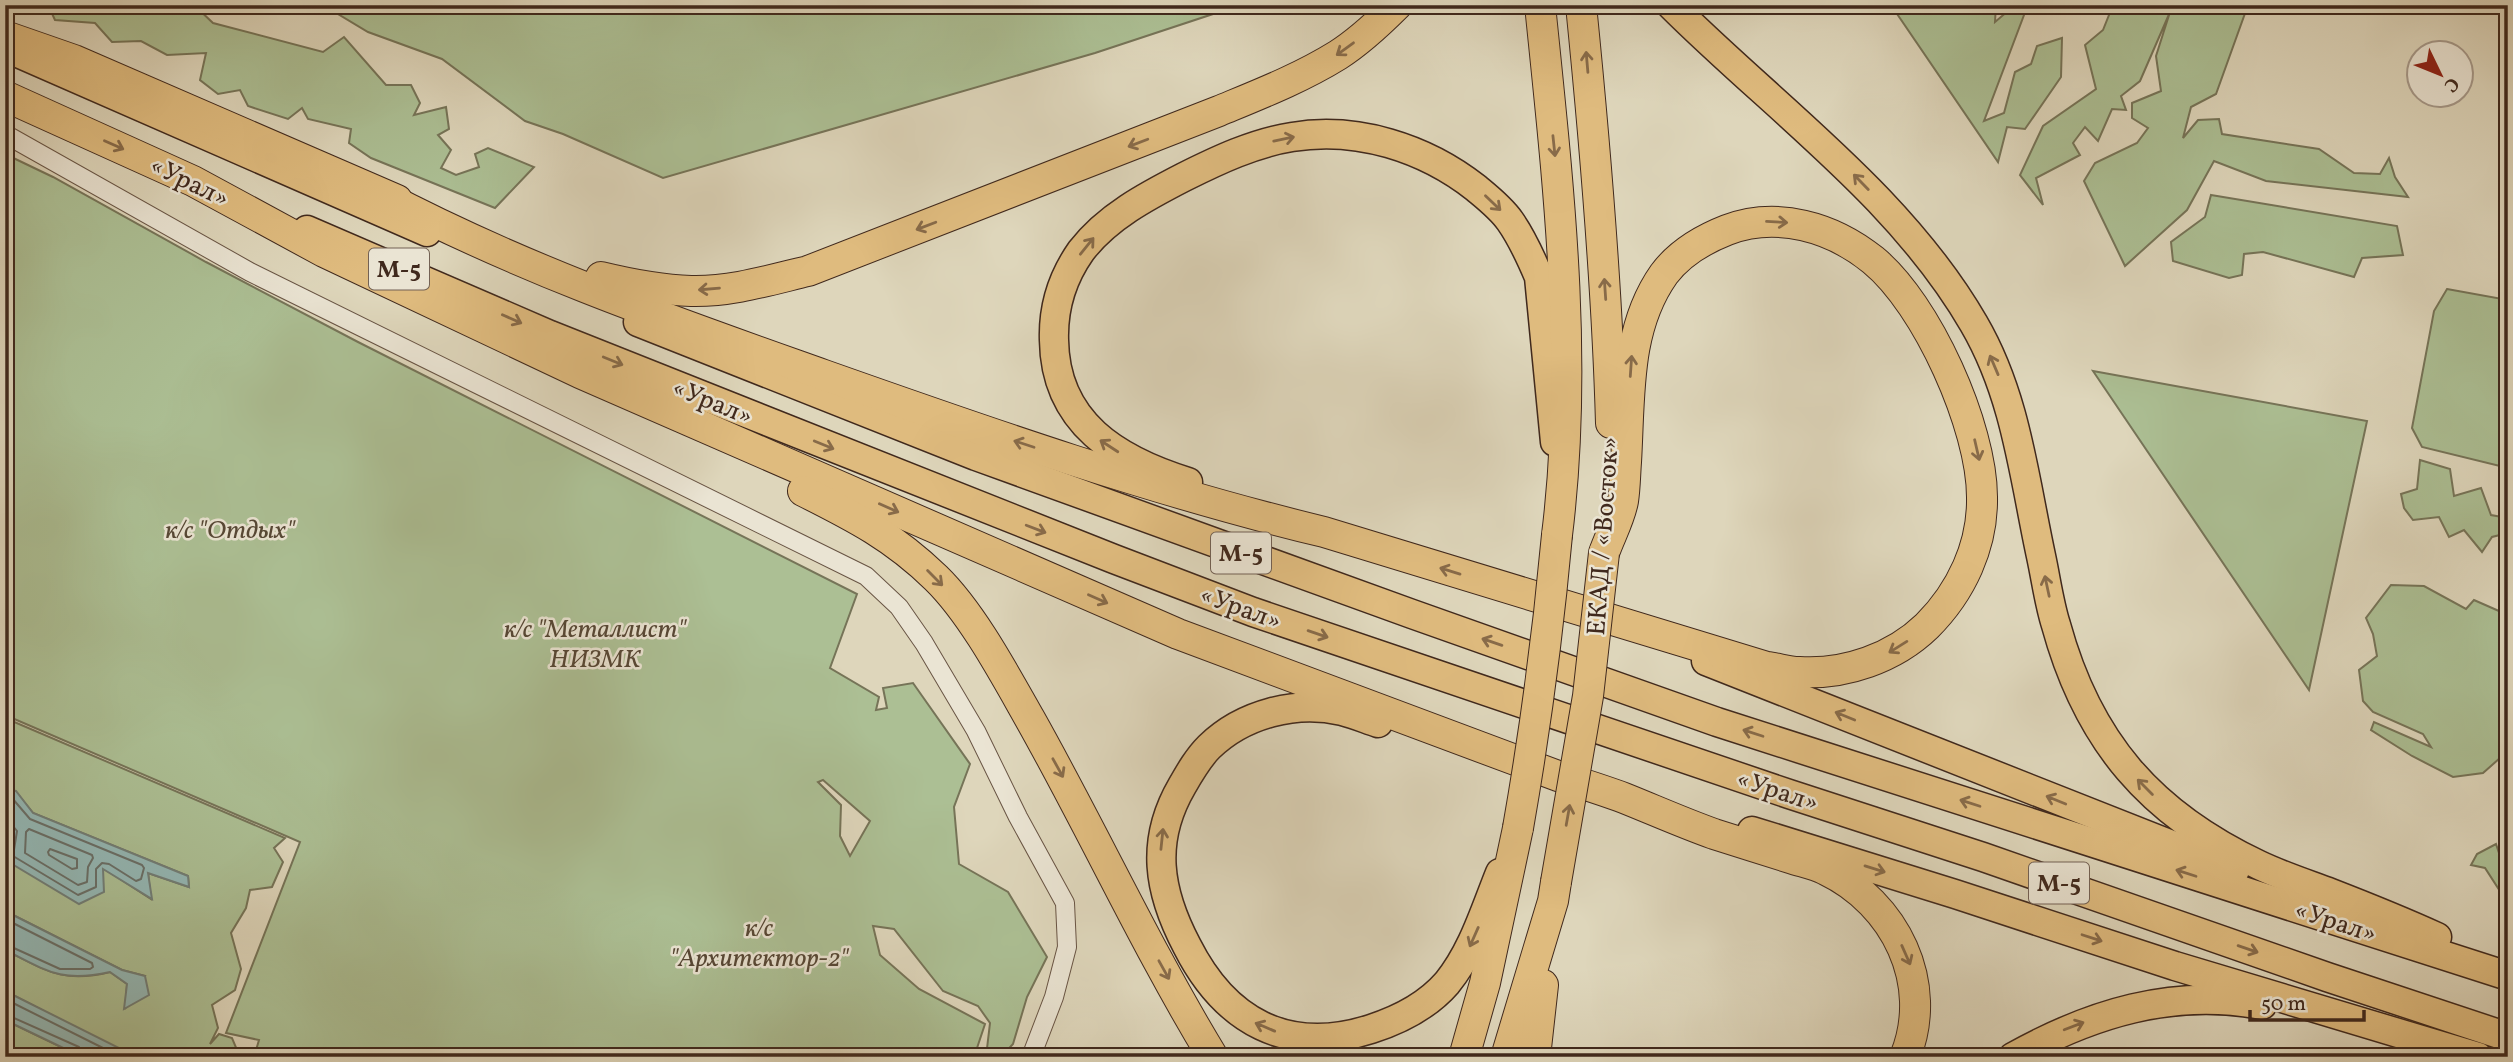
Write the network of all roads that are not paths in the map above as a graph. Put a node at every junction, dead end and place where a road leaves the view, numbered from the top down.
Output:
1 (1397, 5) edge
2 (1540, 5) edge
3 (1581, 5) edge
4 (1671, 5) edge
5 (5, 36) edge
6 (5, 47) edge
7 (5, 96) edge
8 (5, 134) edge
9 (378, 193) junction
10 (246, 208) junction
11 (580, 373) junction
12 (1559, 521) junction
13 (1324, 532) junction
14 (1604, 553) junction
15 (1586, 613) junction
16 (1558, 776) junction
17 (1621, 797) junction
18 (1518, 828) junction
19 (1554, 891) junction
20 (2501, 968) edge
21 (2350, 1017) junction
22 (2508, 1037) edge
23 (1031, 1057) edge
24 (1213, 1057) edge
25 (1464, 1057) edge
26 (1506, 1057) edge
27 (1535, 1057) edge
28 (1905, 1057) edge
29 (2013, 1057) edge
30 (2479, 1057) edge

1 -> 9 highway
2 -> 12 highway, ЕКАД / «Восток»
14 -> 3 highway, ЕКАД / «Восток»
20 -> 4 main road
5 - 9 highway
20 -> 6 main road, «Урал» / М-5
7 -> 10 highway, «Урал» / М-5
8 - 23 street
13 -> 9 highway
10 - 11 highway
10 -> 22 main road, «Урал» / М-5
11 -> 16 highway
11 -> 24 highway
13 -> 12 main road
12 - 18 highway, ЕКАД / «Восток», bridge
15 -> 13 highway
14 -> 15 highway
19 -> 14 highway, ЕКАД / «Восток», bridge
20 -> 15 main road
16 - 17 highway
18 -> 16 main road
17 -> 21 main road
17 -> 28 highway
18 - 25 highway, ЕКАД / «Восток»
19 - 26 highway, ЕКАД / «Восток»
19 - 27 highway
29 -> 21 main road
21 - 30 main road

